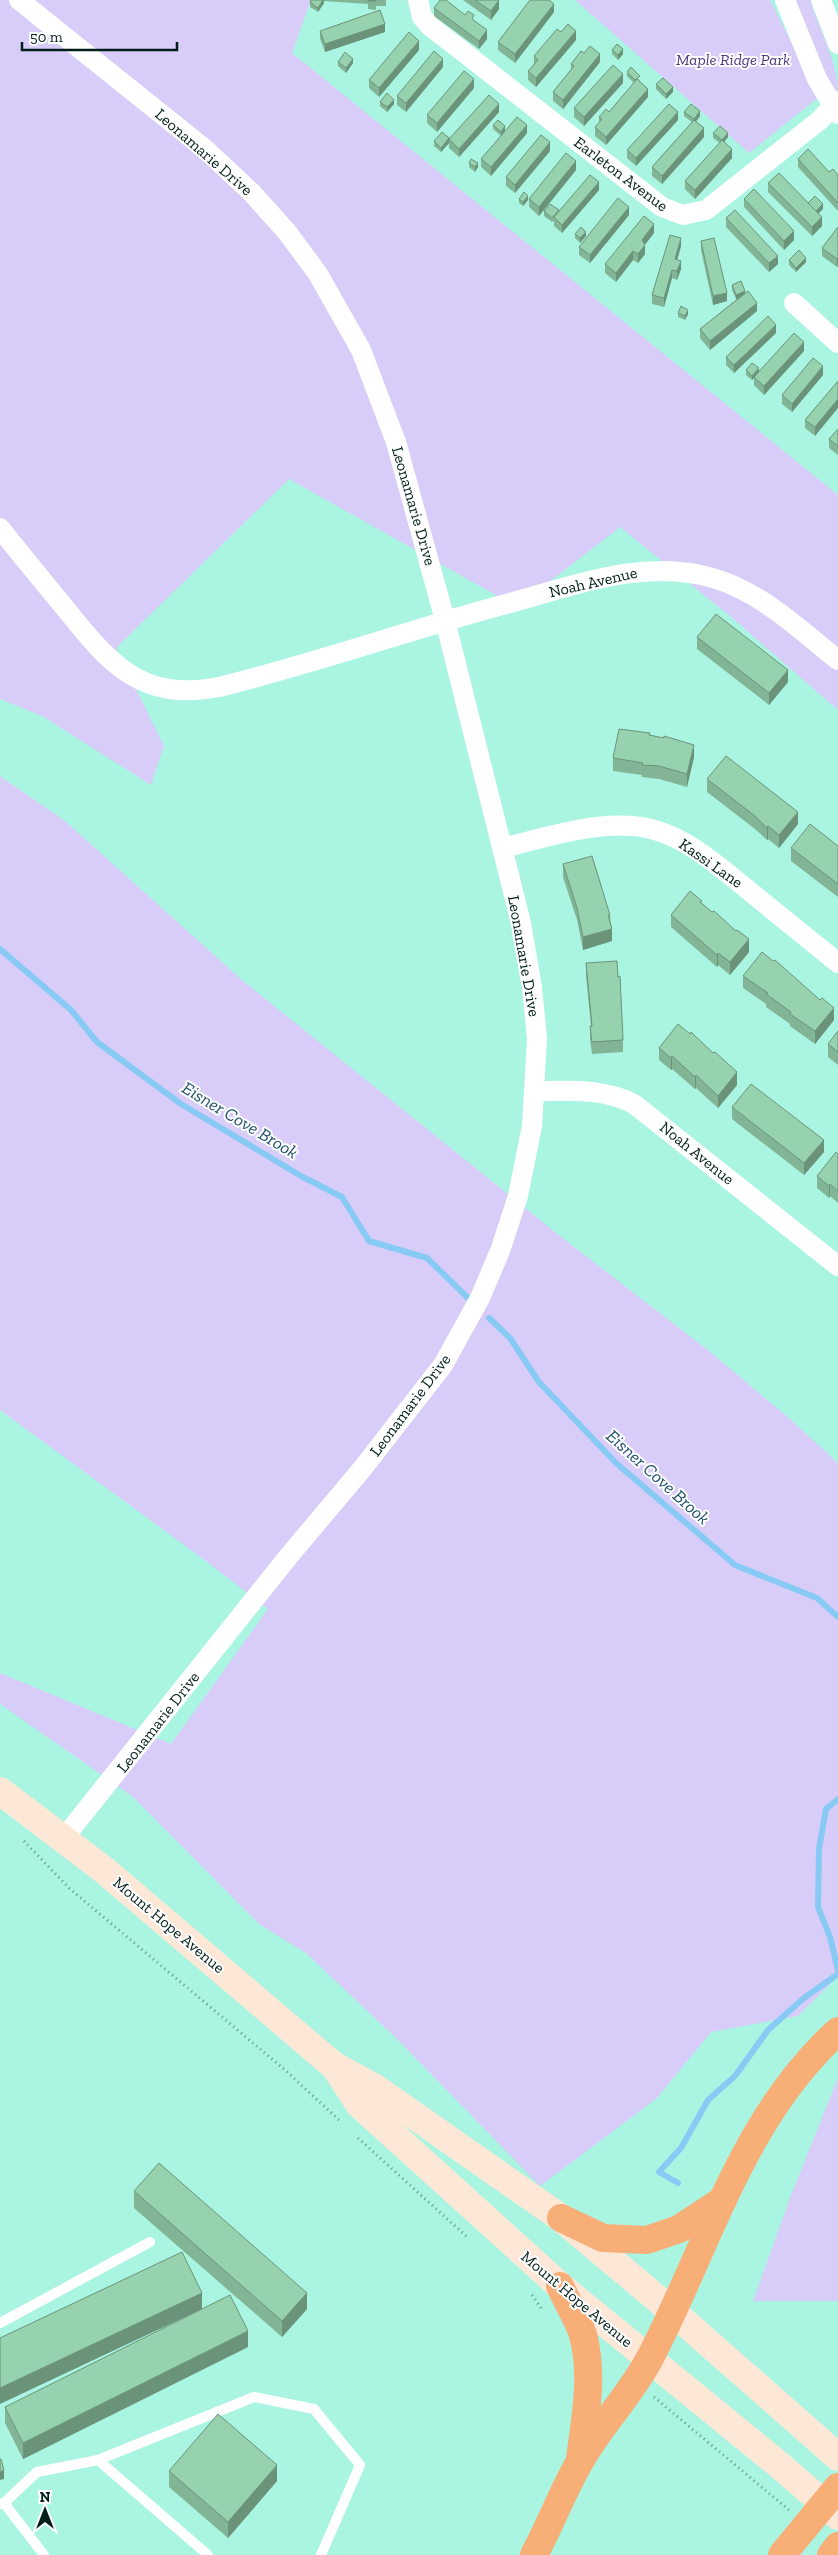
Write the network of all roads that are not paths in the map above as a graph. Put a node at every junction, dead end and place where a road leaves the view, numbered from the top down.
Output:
1 (19, 0) edge
2 (418, 0) edge
3 (785, 0) edge
4 (821, 0) edge
5 (838, 44) edge
6 (836, 107) edge
7 (794, 303) dead end
8 (838, 343) edge
9 (0, 528) edge
10 (445, 620) junction
11 (838, 660) edge
12 (502, 848) junction
13 (838, 963) edge
14 (535, 1090) junction
15 (838, 1266) edge
16 (0, 1791) edge
17 (63, 1839) junction
18 (838, 2031) edge
19 (333, 2065) junction
20 (724, 2200) junction
21 (561, 2218) junction
22 (150, 2242) dead end
23 (560, 2286) junction
24 (673, 2312) junction
25 (0, 2323) edge
26 (649, 2359) junction
27 (838, 2457) edge
28 (98, 2460) junction
29 (579, 2462) junction
30 (838, 2487) edge
31 (2, 2504) edge
32 (838, 2516) edge
33 (838, 2546) edge
34 (44, 2555) edge
35 (208, 2555) edge
36 (321, 2555) edge
37 (534, 2555) edge
38 (782, 2555) edge
39 (831, 2555) edge

1 - 10 street, Leonamarie Drive
2 - 6 street, Earleton Avenue
3 - 6 street
4 - 5 street
7 - 8 street
9 - 10 street
10 - 11 street, Noah Avenue
10 - 12 street, Leonamarie Drive
12 - 13 street, Kassi Lane
12 - 14 street, Leonamarie Drive
14 - 15 street, Noah Avenue
14 - 17 street, Leonamarie Drive
16 - 17 street, Mount Hope Avenue
17 - 19 street, Mount Hope Avenue
18 - 20 highway
19 - 21 street, Mount Hope Avenue
19 - 23 street, Mount Hope Avenue
20 - 21 highway
20 - 24 highway
21 - 24 street, Mount Hope Avenue
22 - 25 lane
23 - 26 street, Mount Hope Avenue
23 - 29 highway
24 - 26 highway
24 - 27 street, Mount Hope Avenue
26 - 29 highway
26 - 32 street, Mount Hope Avenue
28 - 31 lane
28 - 35 lane
28 - 36 lane
29 - 37 highway
30 - 38 highway
31 - 34 lane
33 - 39 highway

